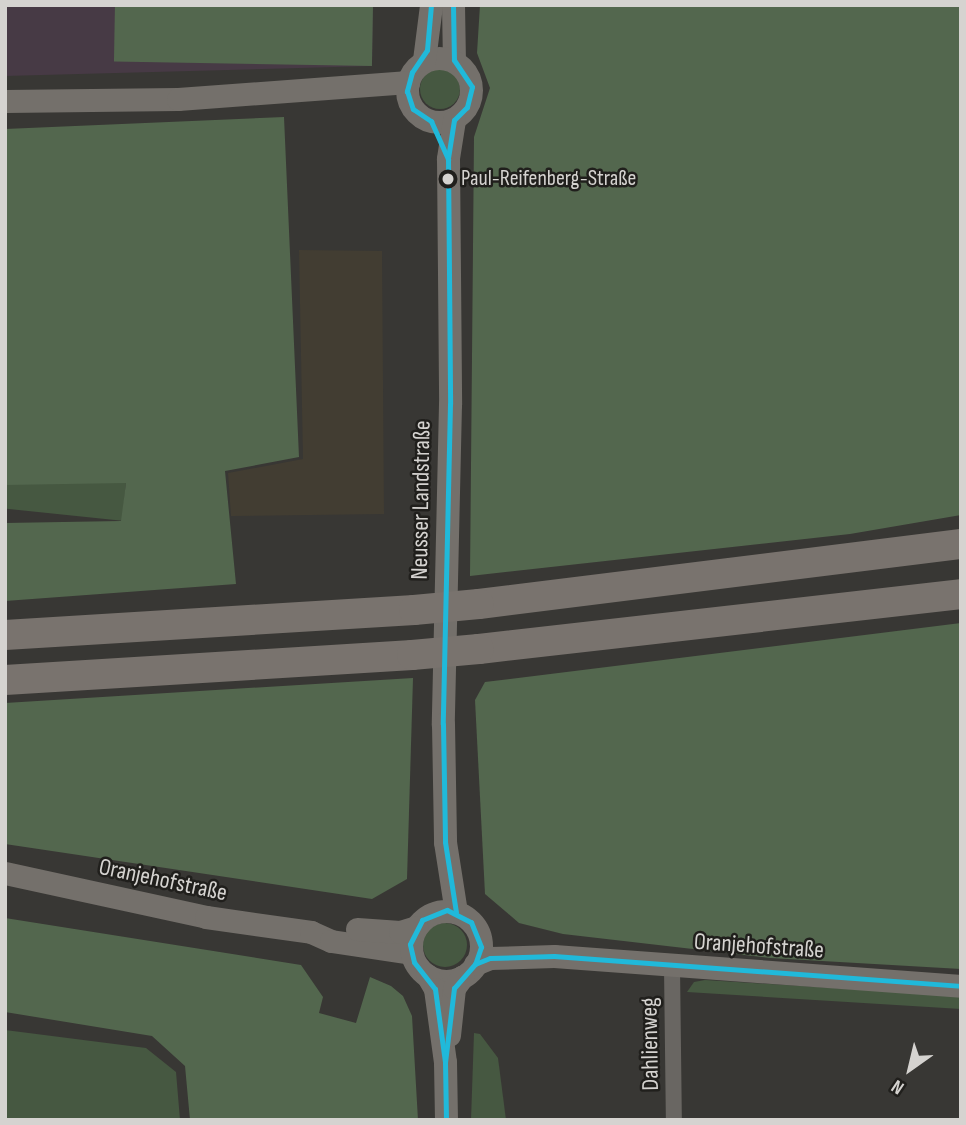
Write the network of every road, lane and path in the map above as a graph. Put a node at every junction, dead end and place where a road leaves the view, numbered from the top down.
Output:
1 (431, 5) edge
2 (453, 5) edge
3 (424, 60) junction
4 (454, 60) junction
5 (408, 91) junction
6 (5, 101) edge
7 (454, 120) junction
8 (431, 121) junction
9 (448, 159) junction
10 (961, 544) edge
11 (961, 594) edge
12 (5, 635) edge
13 (5, 680) edge
14 (445, 842) junction
15 (5, 873) edge
16 (456, 912) junction
17 (422, 920) junction
18 (311, 932) junction
19 (480, 938) junction
20 (411, 953) junction
21 (554, 956) junction
22 (672, 967) junction
23 (469, 970) junction
24 (427, 975) junction
25 (961, 985) edge
26 (445, 1062) junction
27 (446, 1120) edge
28 (674, 1120) edge

1 - 3 main road
2 - 4 main road, Neusser Landstraße
3 - 4 main road
3 - 5 main road
4 - 7 main road, Neusser Landstraße
5 - 6 main road
5 - 8 main road, Neusser Landstraße
7 - 8 main road
7 - 9 main road, Neusser Landstraße
8 - 9 main road, Neusser Landstraße
9 - 14 main road, Neusser Landstraße
10 - 12 highway, bridge
11 - 13 highway, bridge
14 - 16 main road, Neusser Landstraße
14 - 17 main road, Neusser Landstraße
15 - 18 main road, Oranjehofstraße
16 - 17 main road
16 - 19 main road
17 - 18 main road, Oranjehofstraße
17 - 20 main road
18 - 20 main road, Oranjehofstraße
19 - 21 main road, Oranjehofstraße
19 - 23 main road
20 - 24 main road
21 - 22 main road, Oranjehofstraße
21 - 23 main road, Oranjehofstraße
22 - 25 main road, Oranjehofstraße
22 - 28 street, Dahlienweg
23 - 24 main road
23 - 26 main road
24 - 26 main road
26 - 27 main road

